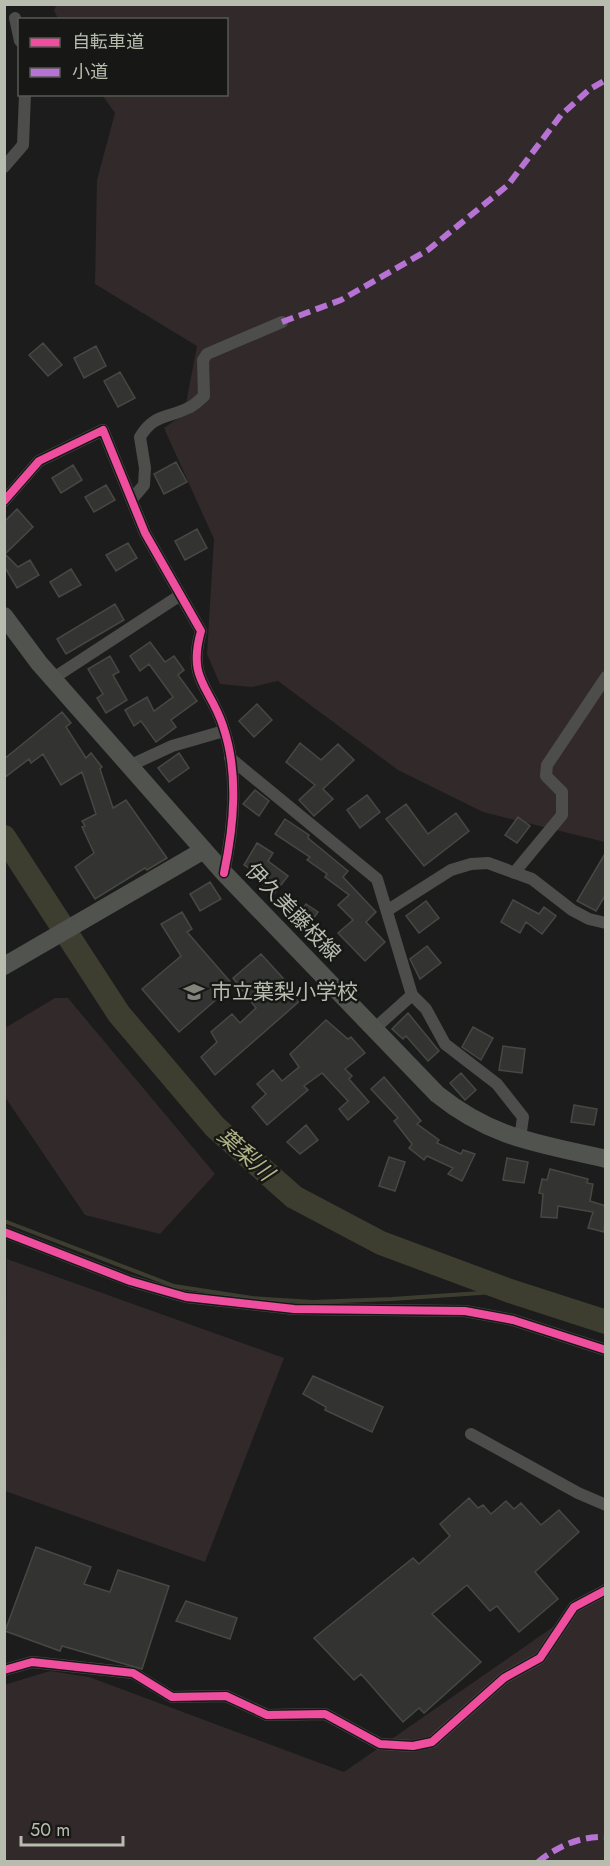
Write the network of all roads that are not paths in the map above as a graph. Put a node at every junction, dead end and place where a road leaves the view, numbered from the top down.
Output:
1 (15, 18) dead end
2 (18, 32) edge
3 (25, 96) edge
4 (4, 167) edge
5 (282, 322) dead end
6 (132, 500) junction
7 (4, 501) edge
8 (179, 596) junction
9 (4, 616) edge
10 (606, 677) edge
11 (52, 679) junction
12 (224, 731) junction
13 (230, 758) junction
14 (129, 766) junction
15 (204, 850) junction
16 (224, 873) junction
17 (514, 873) junction
18 (388, 910) junction
19 (606, 923) edge
20 (4, 966) edge
21 (412, 995) junction
22 (374, 1029) junction
23 (520, 1140) junction
24 (606, 1159) edge
25 (4, 1232) edge
26 (606, 1350) edge
27 (471, 1434) dead end
28 (606, 1505) edge
29 (606, 1590) edge
30 (4, 1670) edge

1 - 2 street
3 - 4 street
5 - 6 street
6 - 7 street
6 - 8 street
8 - 11 street
8 - 12 street
9 - 11 main road, 伊久美藤枝線
10 - 17 street
11 - 14 main road, 伊久美藤枝線
12 - 13 street
12 - 14 street
13 - 16 street
13 - 18 street
14 - 15 main road, 伊久美藤枝線
15 - 16 main road, 伊久美藤枝線
15 - 20 main road
16 - 22 main road, 伊久美藤枝線
17 - 18 street
17 - 19 street
18 - 21 street
21 - 22 street
21 - 23 street
22 - 23 main road, 伊久美藤枝線
23 - 24 main road, 伊久美藤枝線
25 - 26 street
27 - 28 street
29 - 30 street

